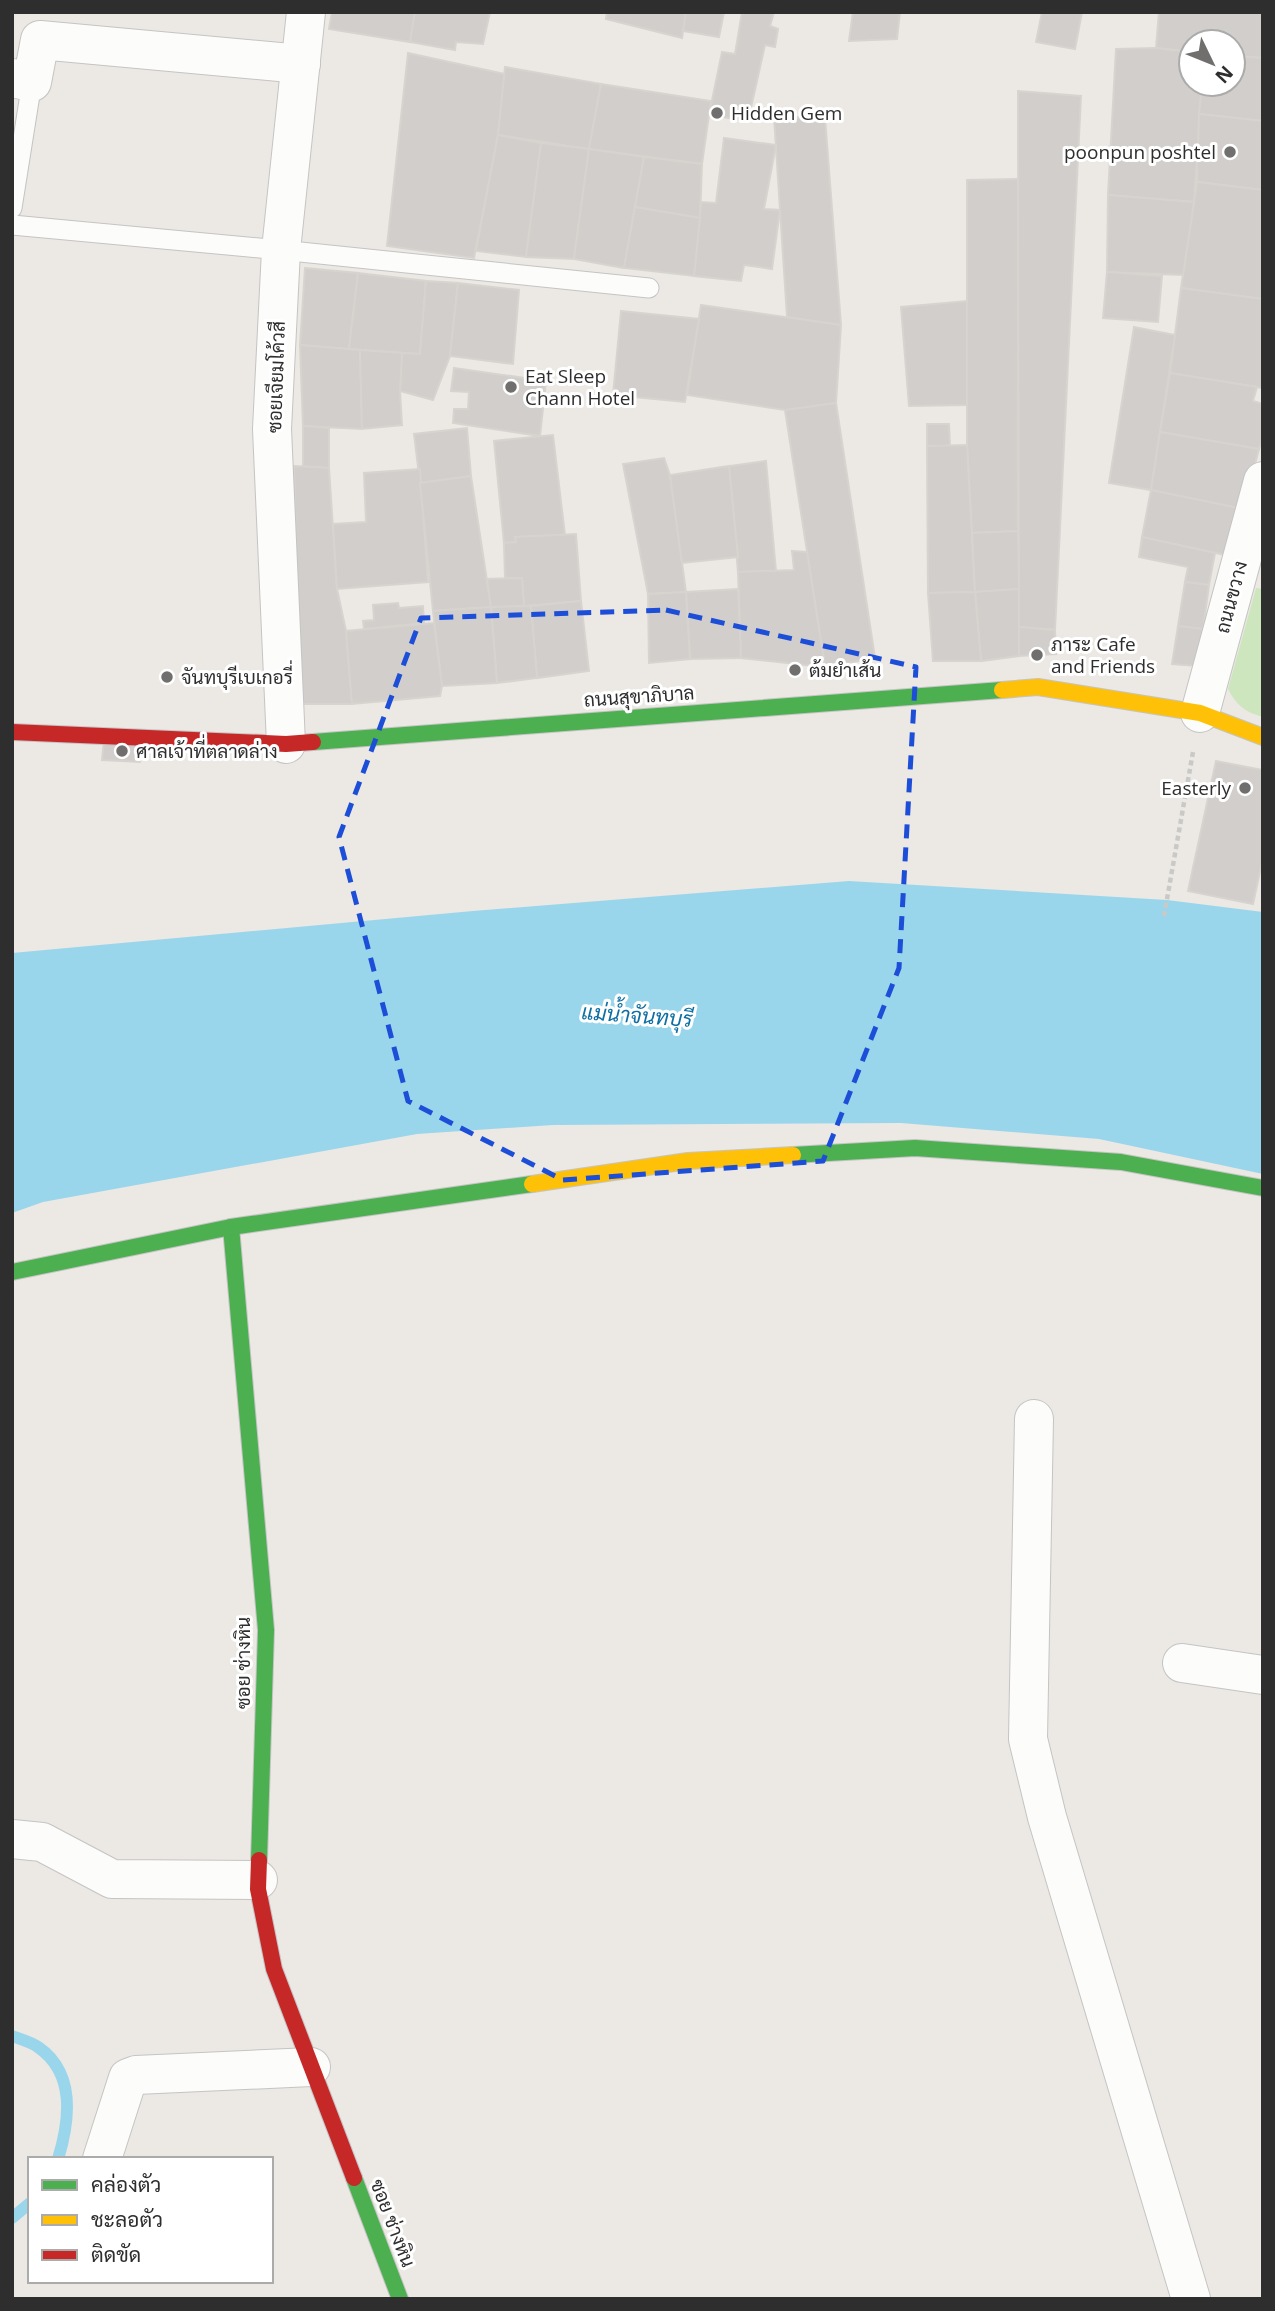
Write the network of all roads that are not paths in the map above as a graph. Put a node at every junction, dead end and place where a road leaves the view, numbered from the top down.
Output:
1 (306, 12) edge
2 (301, 64) junction
3 (22, 80) edge
4 (12, 208) edge
5 (12, 225) edge
6 (281, 250) junction
7 (649, 288) dead end
8 (1263, 481) edge
9 (1200, 713) junction
10 (12, 732) edge
11 (1263, 737) edge
12 (286, 744) junction
13 (1263, 1188) edge
14 (231, 1227) junction
15 (12, 1272) edge
16 (1034, 1419) dead end
17 (1182, 1663) dead end
18 (1263, 1675) edge
19 (12, 1839) edge
20 (258, 1880) junction
21 (311, 2067) junction
22 (103, 2157) edge
23 (400, 2299) edge
24 (1191, 2299) edge

1 - 2 street, ซอยเจียมโค้วสี
2 - 3 street
2 - 6 street, ซอยเจียมโค้วสี
3 - 4 lane
5 - 6 lane
6 - 7 lane
6 - 12 street, ซอยเจียมโค้วสี
8 - 9 street, ถนนขวาง
9 - 11 street, ถนนสุขาภิบาล
9 - 12 street, ถนนสุขาภิบาล
10 - 12 street, ถนนสุขาภิบาล
13 - 14 street
14 - 15 street
14 - 20 street, ซอย ช่างหิน
16 - 24 street
17 - 18 street
19 - 20 street
20 - 21 street, ซอย ช่างหิน
21 - 22 street
21 - 23 street, ซอย ช่างหิน

